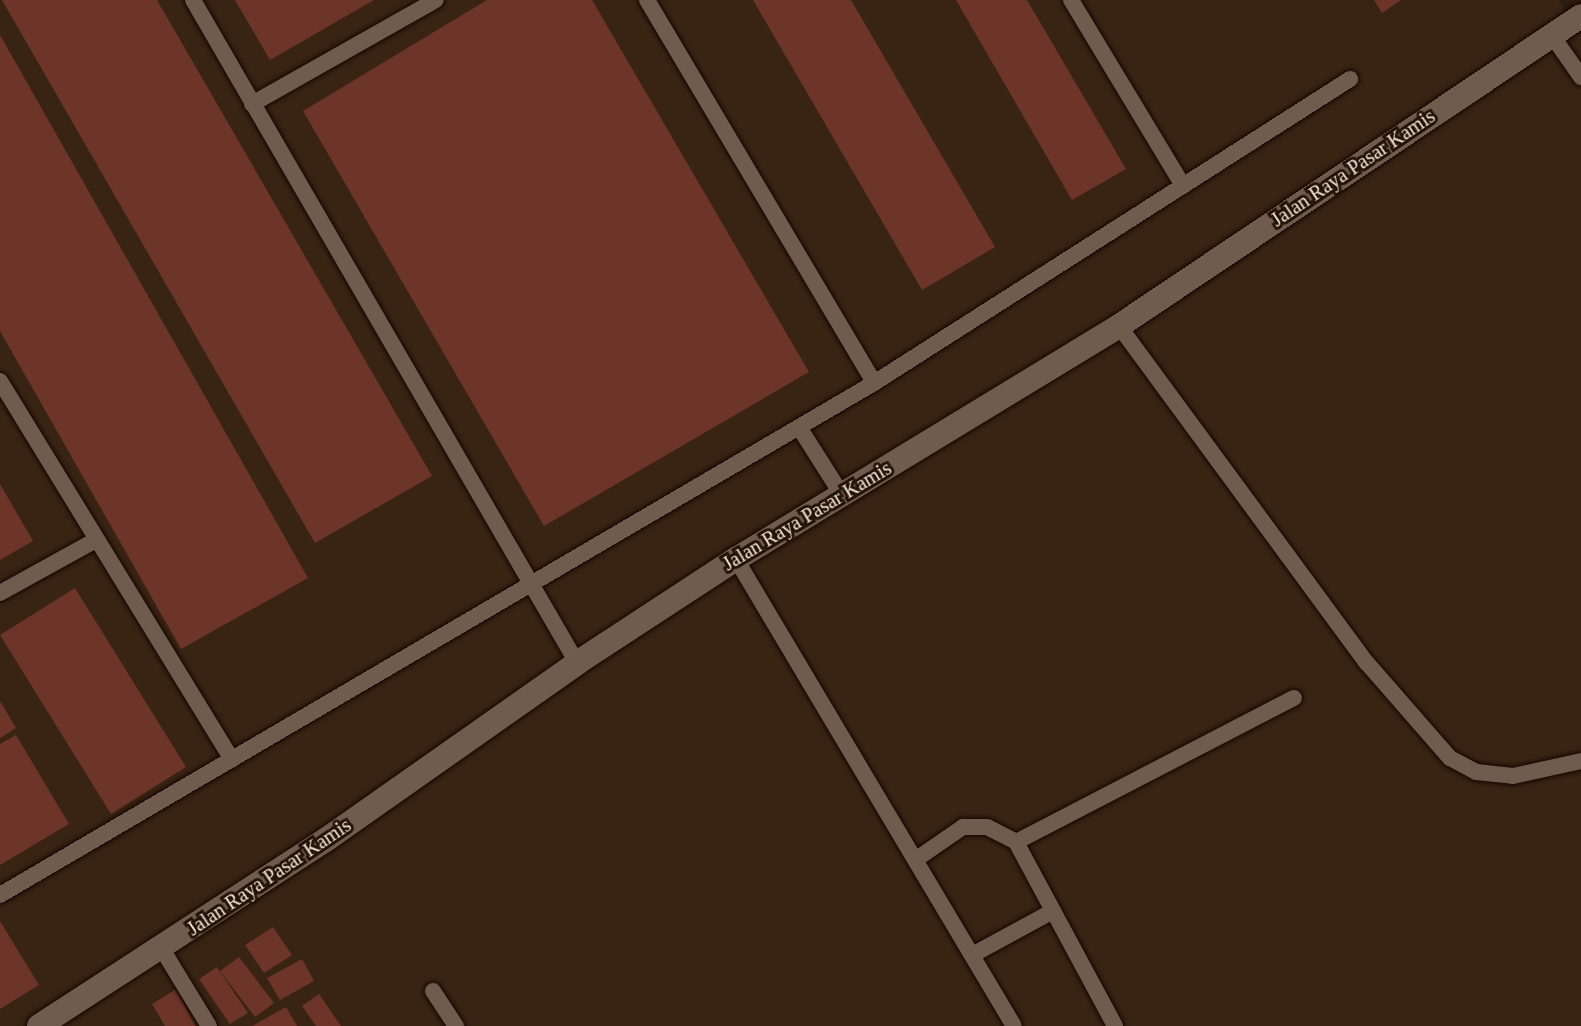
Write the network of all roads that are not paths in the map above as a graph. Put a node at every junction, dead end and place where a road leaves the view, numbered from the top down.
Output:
1 (193, 0) edge
2 (436, 0) edge
3 (647, 0) edge
4 (1071, 0) edge
5 (1581, 16) edge
6 (1553, 37) junction
7 (1581, 77) edge
8 (1350, 79) dead end
9 (252, 104) junction
10 (1183, 186) junction
11 (1119, 326) junction
12 (0, 381) edge
13 (874, 383) junction
14 (799, 427) junction
15 (842, 495) junction
16 (96, 540) junction
17 (736, 559) junction
18 (533, 585) junction
19 (0, 593) edge
20 (577, 663) junction
21 (1294, 698) dead end
22 (232, 759) junction
23 (1581, 761) edge
24 (1016, 842) junction
25 (918, 858) junction
26 (0, 895) edge
27 (1053, 911) junction
28 (162, 949) junction
29 (974, 954) junction
30 (433, 991) dead end
31 (39, 1026) edge
32 (209, 1026) edge
33 (456, 1026) edge
34 (1014, 1026) edge
35 (1115, 1026) edge

1 - 9 lane
2 - 9 lane
3 - 13 lane
4 - 10 lane
5 - 6 main road, Jalan Raya Pasar Kamis
6 - 7 lane
6 - 11 main road, Jalan Raya Pasar Kamis
8 - 10 lane
9 - 18 lane
10 - 13 lane
11 - 15 main road, Jalan Raya Pasar Kamis
11 - 23 lane
12 - 16 lane
13 - 14 lane
14 - 15 lane
14 - 18 lane
15 - 17 main road, Jalan Raya Pasar Kamis
16 - 19 lane
16 - 22 lane
17 - 20 main road, Jalan Raya Pasar Kamis
17 - 25 lane
18 - 20 lane
18 - 22 lane
20 - 28 main road, Jalan Raya Pasar Kamis
21 - 24 lane
22 - 26 lane
24 - 25 lane
24 - 27 lane
25 - 29 lane
27 - 29 lane
27 - 35 lane
28 - 31 main road, Jalan Raya Pasar Kamis
28 - 32 lane
29 - 34 lane
30 - 33 lane

